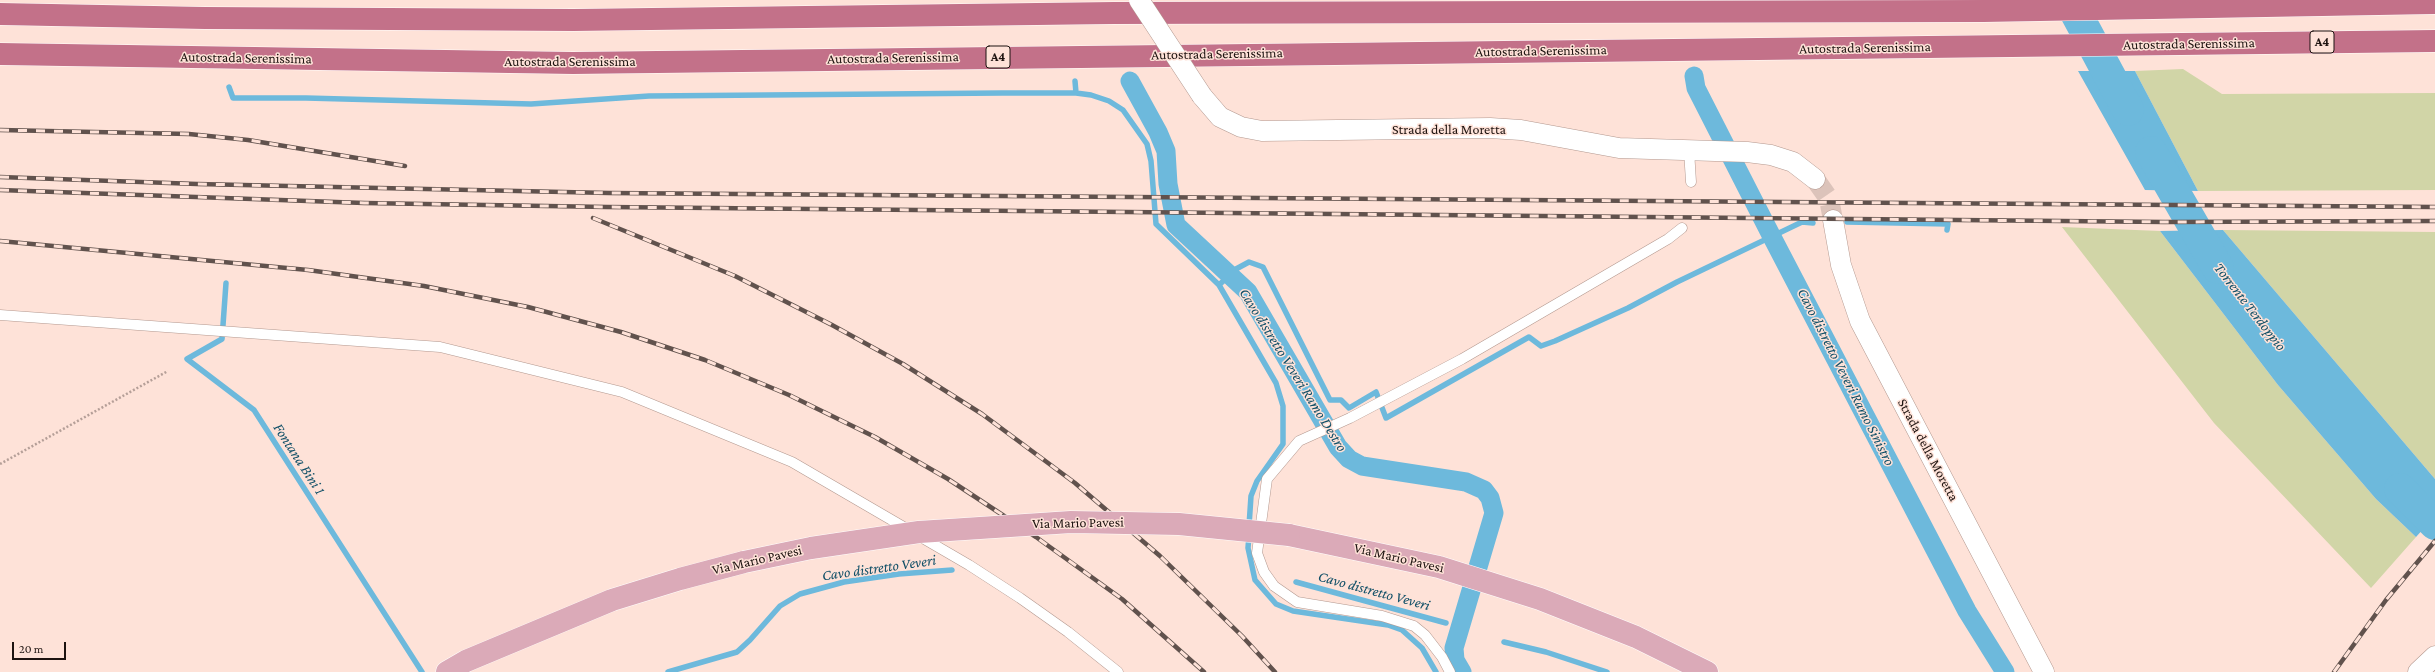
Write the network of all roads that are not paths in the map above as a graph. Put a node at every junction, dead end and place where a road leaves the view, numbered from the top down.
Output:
1 (1139, 0) edge
2 (2435, 3) edge
3 (0, 14) edge
4 (2435, 40) edge
5 (0, 54) edge
6 (1689, 150) junction
7 (1815, 179) tunnel mouth
8 (1691, 182) dead end
9 (1833, 220) tunnel mouth
10 (1682, 228) dead end
11 (0, 315) edge
12 (2435, 656) edge
13 (447, 672) edge
14 (1118, 672) edge
15 (1450, 672) edge
16 (1707, 672) edge
17 (2044, 672) edge
18 (2418, 672) edge

1 - 6 street, Strada della Moretta, bridge
2 - 3 highway
4 - 5 highway, Autostrada Serenissima / A4
6 - 7 street, Strada della Moretta
6 - 8 lane
9 - 17 street, Strada della Moretta
10 - 15 lane
11 - 14 lane
12 - 18 street
13 - 16 main road, Via Mario Pavesi, bridge

